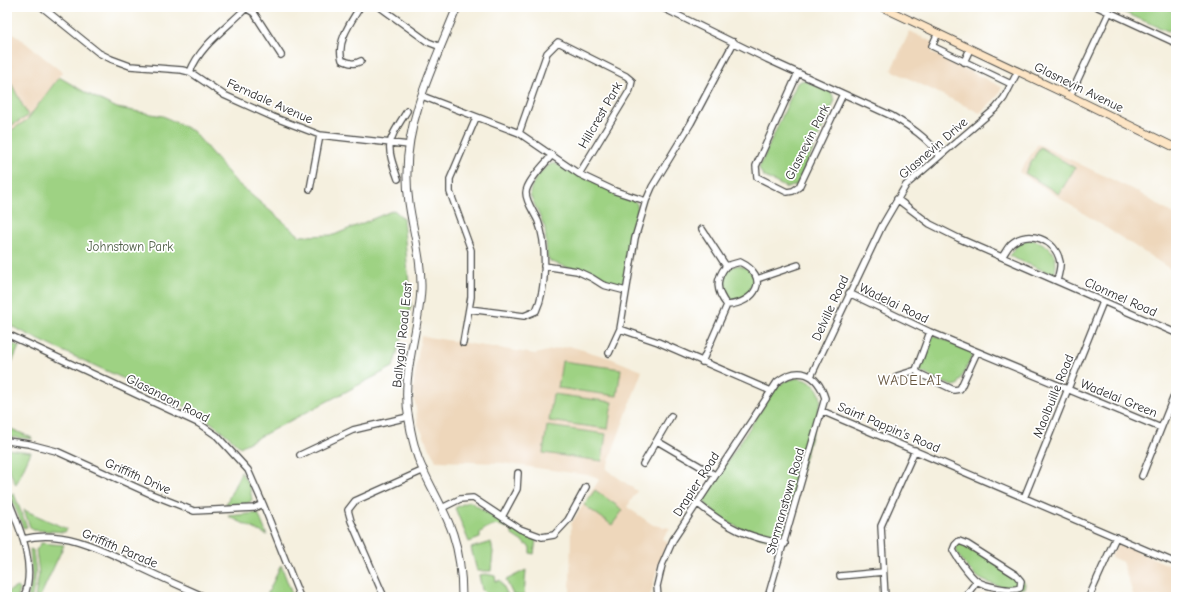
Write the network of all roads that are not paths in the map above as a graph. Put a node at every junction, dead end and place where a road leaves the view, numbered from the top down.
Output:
1 (42, 7) edge
2 (360, 7) edge
3 (380, 7) edge
4 (457, 7) edge
5 (661, 7) edge
6 (882, 7) edge
7 (1098, 7) edge
8 (246, 8) edge
9 (1109, 13) junction
10 (938, 34) junction
11 (734, 42) junction
12 (1176, 42) edge
13 (441, 47) junction
14 (970, 49) junction
15 (281, 55) dead end
16 (361, 62) dead end
17 (964, 62) junction
18 (1018, 71) junction
19 (190, 72) junction
20 (798, 73) junction
21 (1011, 84) junction
22 (843, 94) junction
23 (422, 96) junction
24 (1070, 96) junction
25 (407, 111) dead end
26 (476, 118) junction
27 (519, 133) junction
28 (320, 134) junction
29 (390, 143) junction
30 (408, 145) junction
31 (1176, 148) edge
32 (939, 155) junction
33 (552, 156) junction
34 (579, 174) junction
35 (398, 179) dead end
36 (310, 189) dead end
37 (896, 199) junction
38 (646, 201) junction
39 (702, 229) dead end
40 (871, 250) joint
41 (1002, 258) junction
42 (798, 265) dead end
43 (544, 266) junction
44 (726, 266) junction
45 (757, 279) junction
46 (1057, 281) junction
47 (626, 291) junction
48 (849, 293) junction
49 (1103, 302) junction
50 (727, 305) junction
51 (469, 309) junction
52 (620, 329) junction
53 (930, 332) junction
54 (1176, 333) edge
55 (7, 334) edge
56 (463, 343) dead end
57 (610, 352) dead end
58 (977, 352) junction
59 (702, 362) junction
60 (916, 370) junction
61 (810, 376) junction
62 (897, 376) dead end
63 (1068, 390) junction
64 (771, 391) junction
65 (1176, 391) edge
66 (822, 411) junction
67 (671, 416) dead end
68 (408, 417) junction
69 (1161, 428) junction
70 (657, 440) junction
71 (7, 441) edge
72 (915, 450) junction
73 (300, 455) dead end
74 (643, 464) dead end
75 (424, 470) junction
76 (518, 473) dead end
77 (715, 475) junction
78 (1142, 476) dead end
79 (586, 487) dead end
80 (7, 497) edge
81 (1024, 498) junction
82 (697, 503) junction
83 (263, 504) junction
84 (442, 508) junction
85 (502, 516) junction
86 (1116, 536) junction
87 (23, 539) junction
88 (785, 544) junction
89 (1176, 563) edge
90 (883, 572) junction
91 (840, 576) dead end
92 (977, 581) junction
93 (195, 595) edge
94 (24, 597) edge
95 (205, 597) edge
96 (300, 597) edge
97 (384, 597) edge
98 (462, 597) edge
99 (658, 597) edge
100 (768, 597) edge
101 (885, 597) edge
102 (965, 597) edge
103 (1089, 597) edge

1 - 19 street, Ferndale Avenue
2 - 16 street
3 - 13 street
4 - 13 street, Ballygall Road East
5 - 11 street, Glasnevin Park
6 - 10 main road, Glasnevin Avenue
7 - 9 street
8 - 15 street
8 - 19 street
9 - 12 street
9 - 24 street
10 - 14 main road, Glasnevin Avenue
10 - 17 street
11 - 20 street, Glasnevin Park
11 - 38 street
13 - 23 street, Ballygall Road East
14 - 17 street
14 - 18 main road, Glasnevin Avenue
17 - 21 street
18 - 21 street, Glasnevin Drive
18 - 24 main road, Glasnevin Avenue
19 - 28 street, Ferndale Avenue
20 - 22 street, Glasnevin Park
20 - 22 street, Glasnevin Park
21 - 32 street, Glasnevin Drive
22 - 32 street, Glasnevin Park
23 - 26 street
23 - 30 street, Ballygall Road East
24 - 31 main road, Glasnevin Avenue
25 - 29 street
26 - 27 street
26 - 51 street
27 - 33 street
27 - 34 street, Hillcrest Park
28 - 29 street, Ferndale Avenue
28 - 36 street, Ferndale Avenue
29 - 30 street, Ferndale Avenue
29 - 35 street
30 - 68 street, Ballygall Road East
32 - 37 street, Glasnevin Drive
33 - 34 street
33 - 43 street
34 - 38 street
37 - 40 street, Glasnevin Drive
37 - 41 street, Clonmel Road
38 - 47 street
39 - 44 street
40 - 48 street, Delville Road
41 - 46 street, Clonmel Road
41 - 46 street
42 - 45 street
43 - 47 street
43 - 51 street
44 - 45 street
44 - 50 street
45 - 50 street
46 - 49 street, Clonmel Road
47 - 52 street
48 - 53 street, Wadelai Road
48 - 61 street, Delville Road
49 - 54 street, Clonmel Road
49 - 63 street, Maolbuille Road
50 - 59 street
51 - 56 street
52 - 57 street
52 - 59 street
53 - 58 street, Wadelai Road
53 - 60 street, Wadelai Road
55 - 83 street, Glasanaon Road
58 - 60 street
58 - 63 street, Wadelai Road
59 - 64 street
60 - 62 street
61 - 64 street
61 - 66 street, Saint Pappin's Road
63 - 69 street, Wadelai Green
63 - 81 street, Maolbuille Road
64 - 77 street, Drapier Road
65 - 69 street, Wadelai Green
66 - 72 street, Saint Pappin's Road
66 - 88 street, Stormanstown Road
67 - 70 street
68 - 73 street
68 - 75 street, Ballygall Road East
69 - 78 street, Wadelai Green
70 - 74 street
70 - 77 street
71 - 83 street, Griffith Drive
72 - 81 street, Saint Pappin's Road
72 - 90 street
75 - 84 street, Ballygall Road East
75 - 97 street
76 - 85 street
77 - 82 street, Drapier Road
79 - 85 street
80 - 87 street
81 - 86 street, Saint Pappin's Road
82 - 88 street
82 - 99 street, Drapier Road
83 - 96 street, Glasanaon Road
84 - 85 street
84 - 98 street, Ballygall Road East
86 - 89 street, Saint Pappin's Road
86 - 103 street
87 - 93 street, Griffith Parade
87 - 94 street
88 - 100 street, Stormanstown Road
90 - 91 street
90 - 101 street
92 - 92 street
92 - 102 street
93 - 95 street, Griffith Parade

